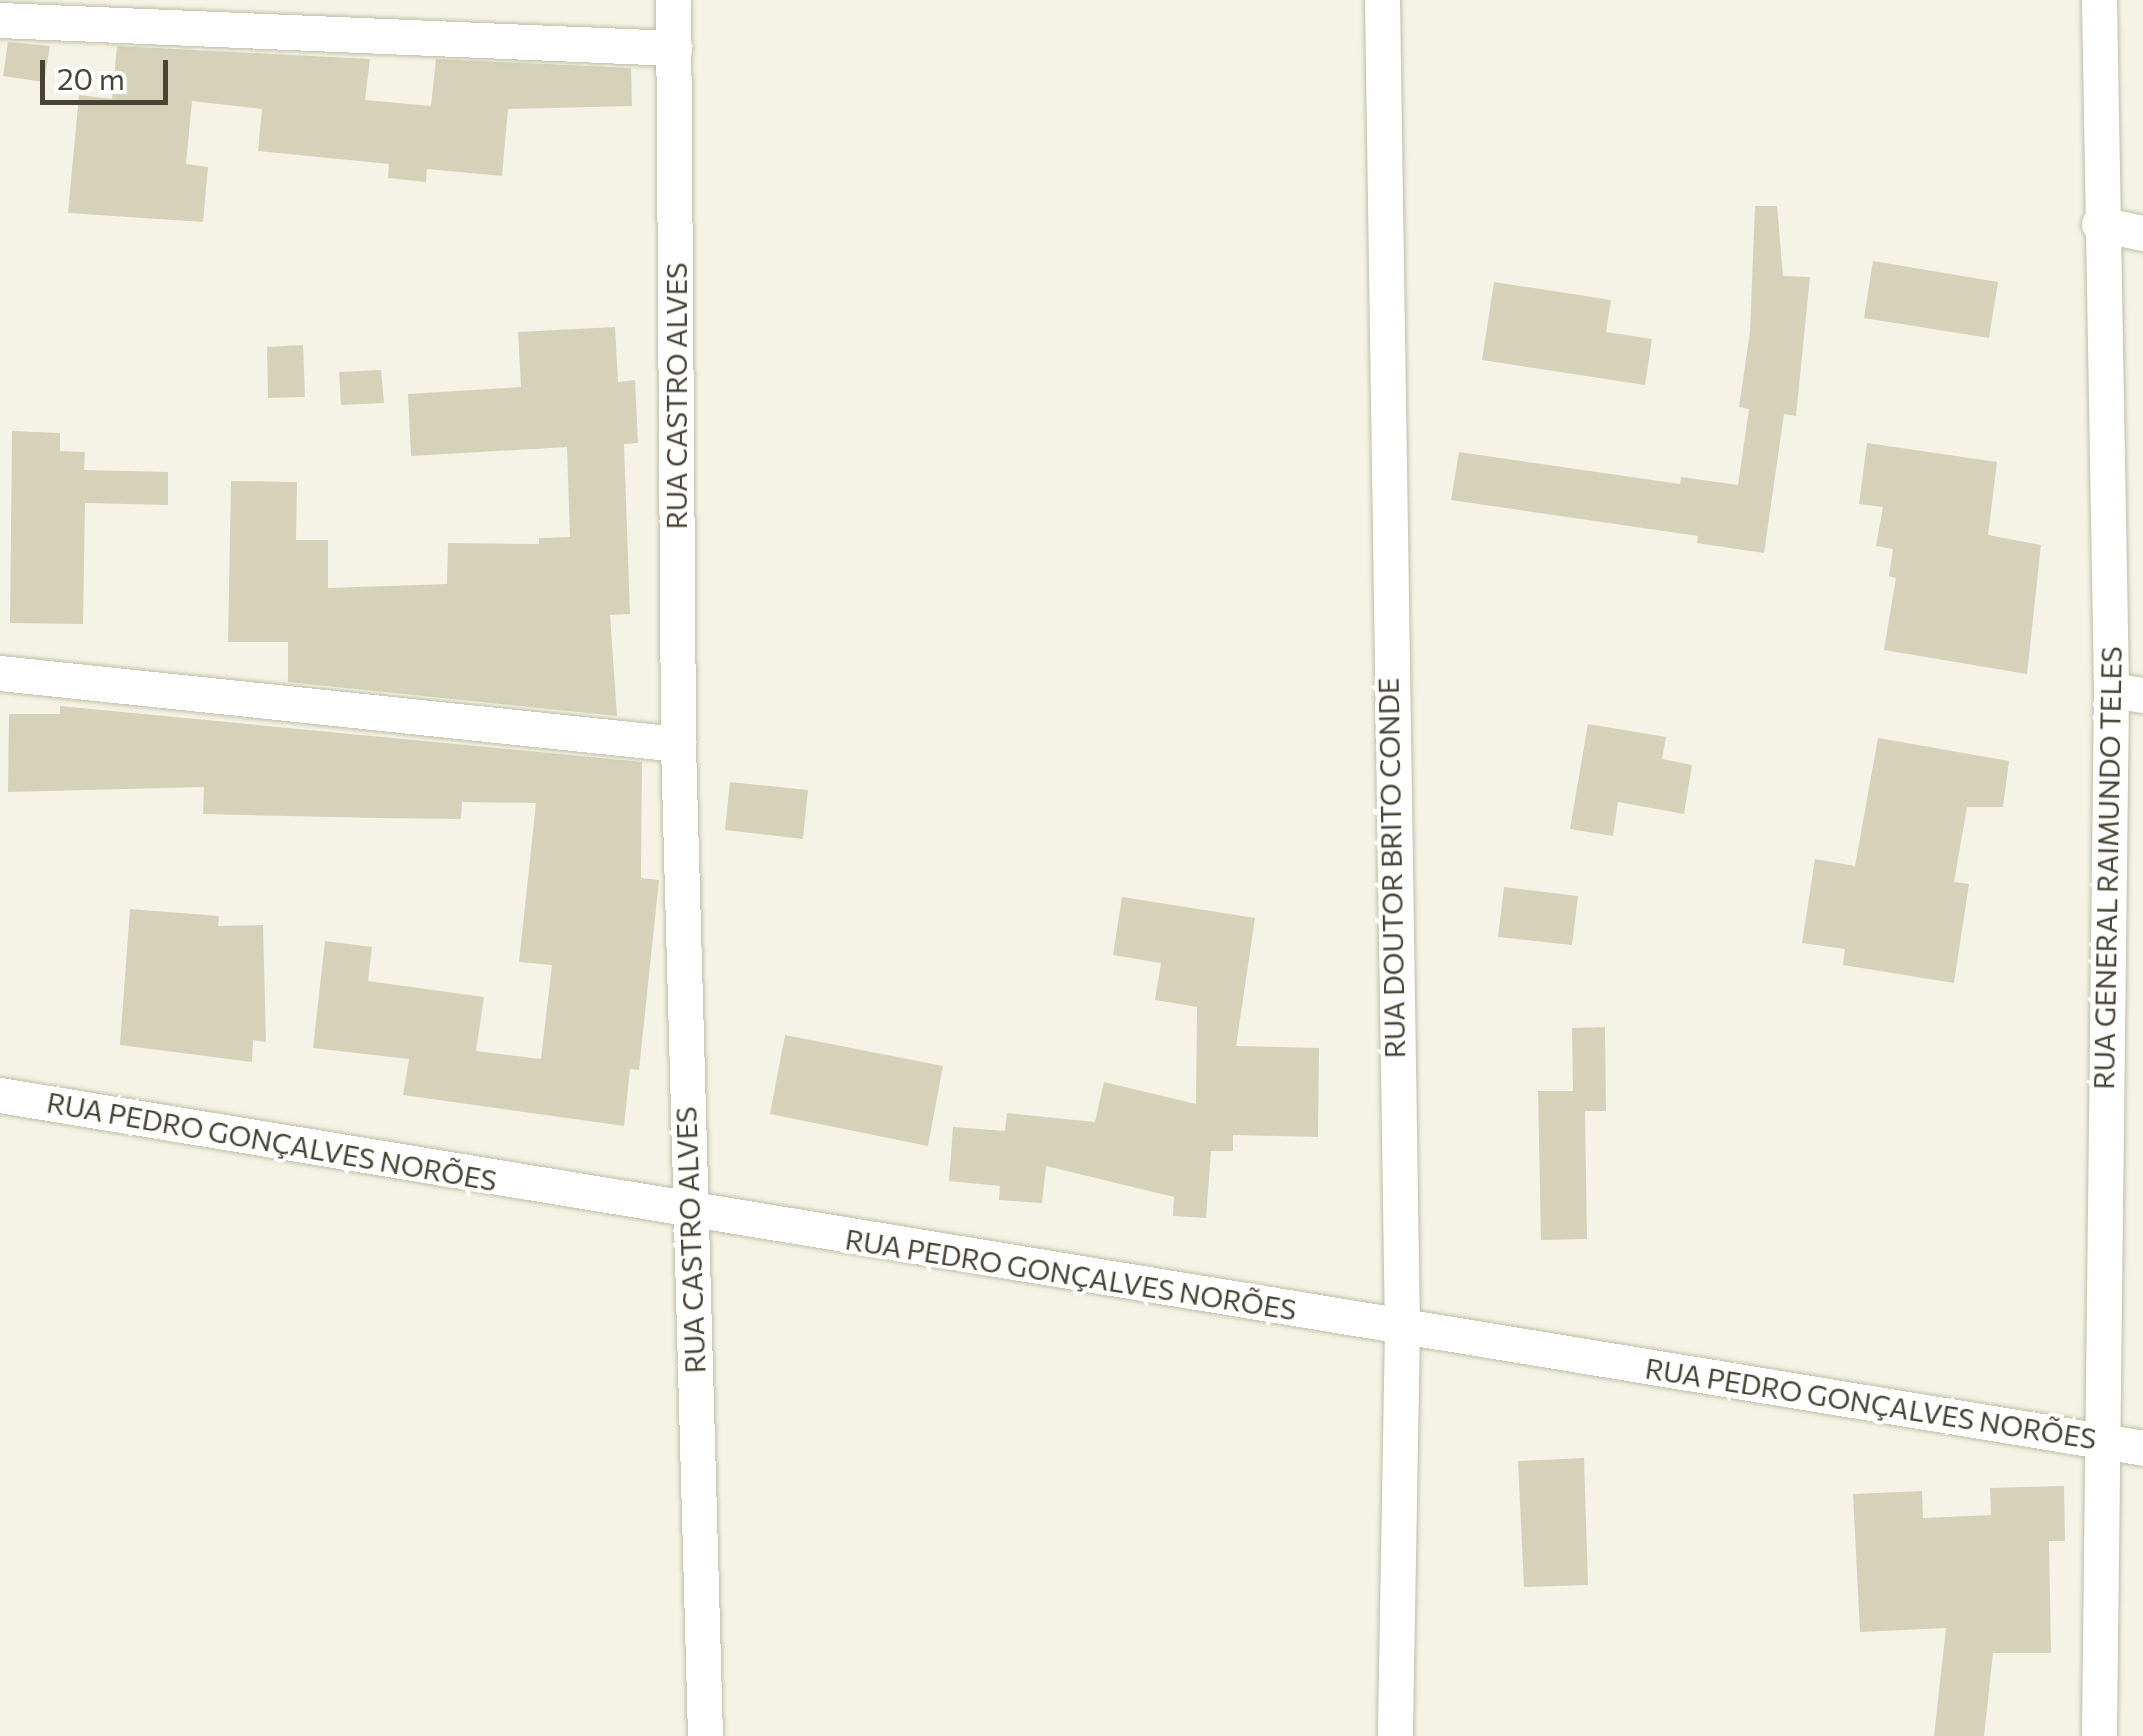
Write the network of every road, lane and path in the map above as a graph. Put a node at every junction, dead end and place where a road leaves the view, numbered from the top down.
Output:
1 (673, 0) edge
2 (1382, 0) edge
3 (2098, 0) edge
4 (0, 20) edge
5 (674, 48) junction
6 (2099, 224) junction
7 (2143, 233) edge
8 (0, 673) edge
9 (2127, 693) edge
10 (678, 744) junction
11 (0, 1095) edge
12 (689, 1212) junction
13 (1402, 1327) junction
14 (2098, 1439) junction
15 (2143, 1448) edge
16 (704, 1736) edge
17 (1395, 1736) edge
18 (2098, 1736) edge

1 - 5 street, RUA CASTRO ALVES
2 - 13 street, RUA DOUTOR BRITO CONDE
3 - 6 street, RUA GENERAL RAIMUNDO TELES
4 - 5 street
5 - 10 street, RUA CASTRO ALVES
6 - 7 street
6 - 9 street, RUA GENERAL RAIMUNDO TELES
8 - 10 street
9 - 14 street, RUA GENERAL RAIMUNDO TELES
10 - 12 street, RUA CASTRO ALVES
11 - 12 street, RUA PEDRO GONÇALVES NORÕES
12 - 13 street, RUA PEDRO GONÇALVES NORÕES
12 - 16 street, RUA CASTRO ALVES
13 - 14 street, RUA PEDRO GONÇALVES NORÕES
13 - 17 street, RUA DOUTOR BRITO CONDE
14 - 15 street, RUA PEDRO GONÇALVES NORÕES
14 - 18 street, RUA GENERAL RAIMUNDO TELES

